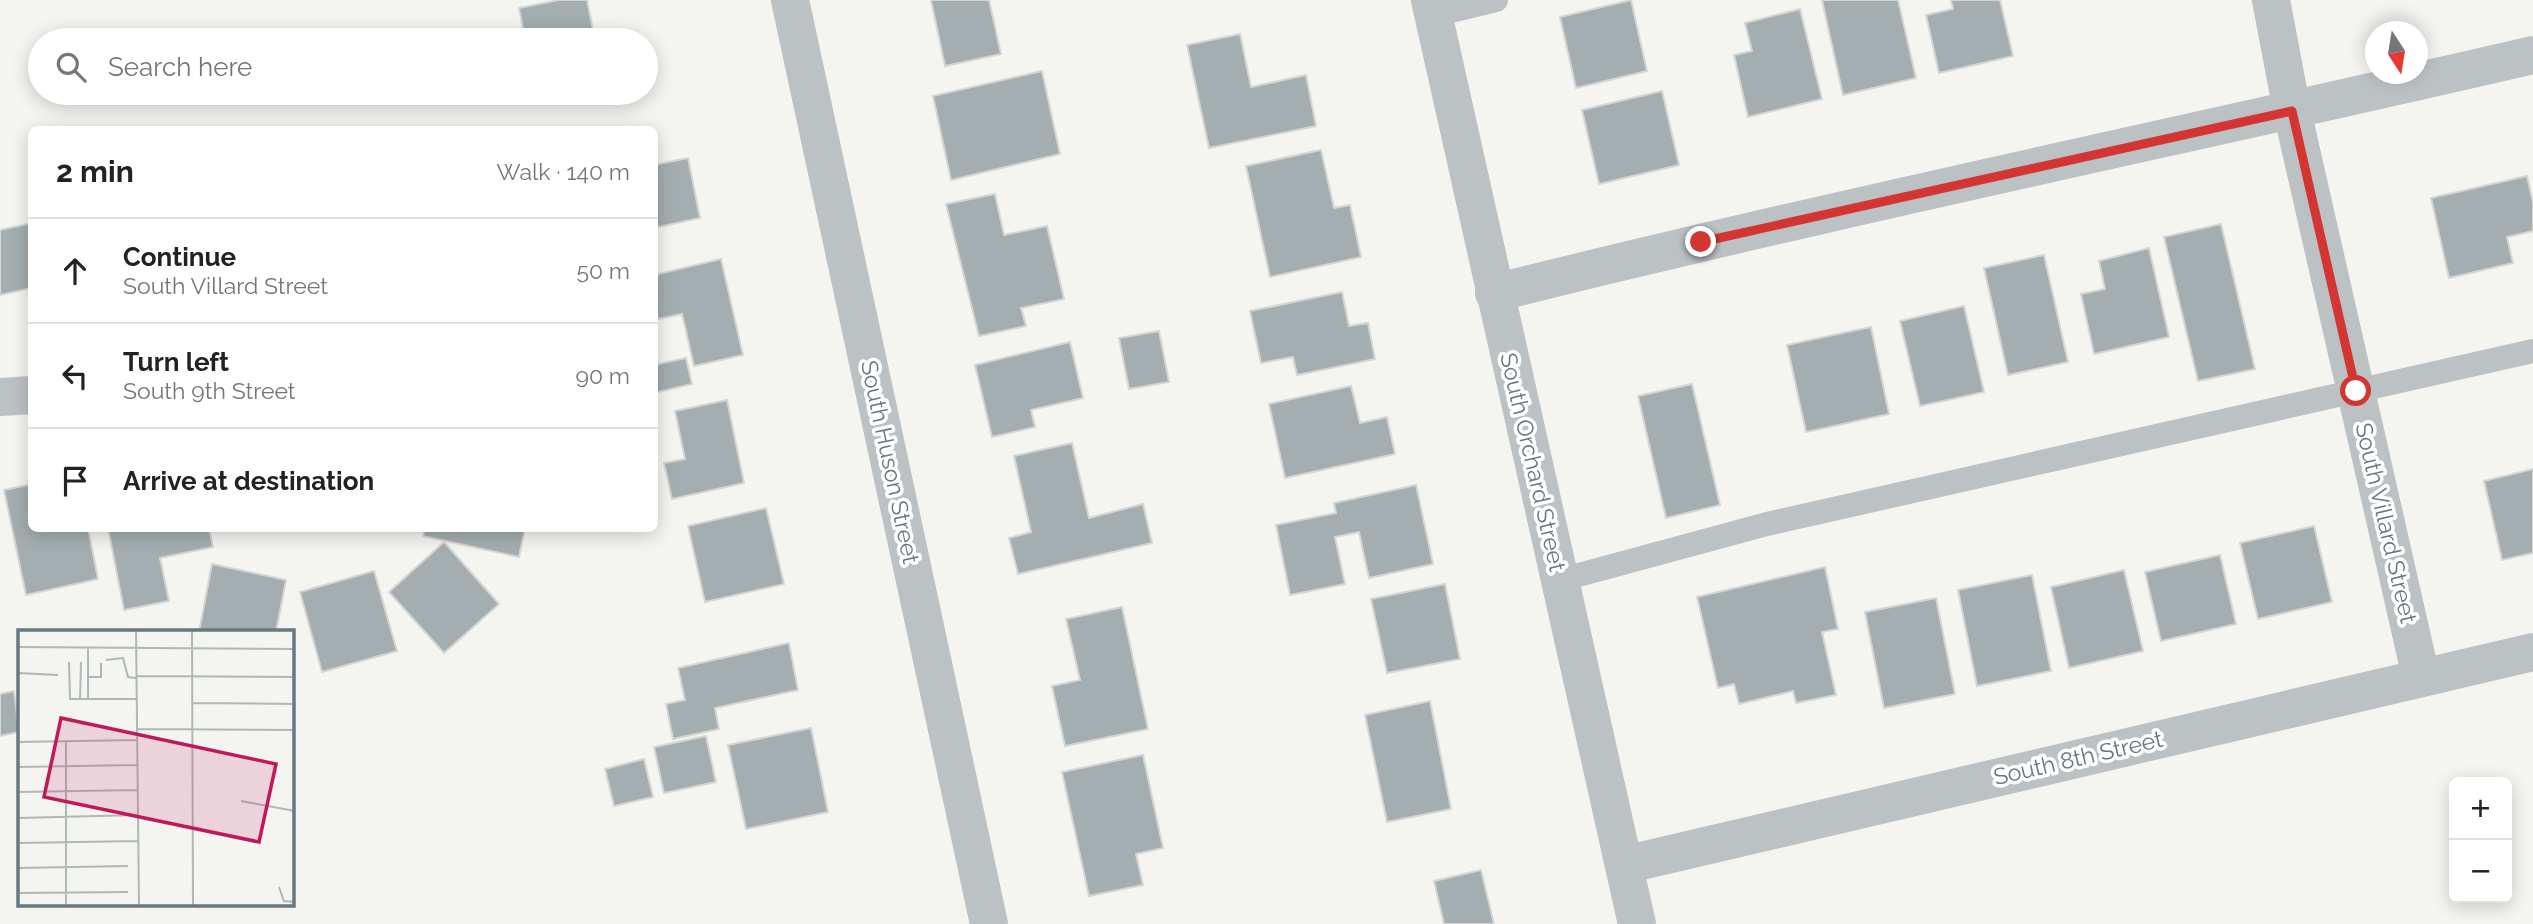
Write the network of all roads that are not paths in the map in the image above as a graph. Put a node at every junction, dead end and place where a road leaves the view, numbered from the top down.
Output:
1 (790, 0) edge
2 (1496, 0) edge
3 (2271, 0) edge
4 (1432, 8) edge
5 (2533, 55) edge
6 (2292, 111) junction
7 (1494, 293) junction
8 (2533, 351) edge
9 (2356, 391) junction
10 (28, 396) edge
11 (0, 397) edge
12 (1560, 580) junction
13 (2533, 652) edge
14 (2421, 677) junction
15 (1624, 865) junction
16 (989, 924) edge
17 (1637, 924) edge

1 - 16 street, South Huson Street
2 - 4 lane
3 - 6 street, South Villard Street
4 - 7 street, South Orchard Street
5 - 6 street
6 - 7 street
6 - 9 street, South Villard Street
7 - 12 street, South Orchard Street
8 - 9 lane
9 - 12 lane
9 - 14 street, South Villard Street
10 - 11 street
12 - 15 street, South Orchard Street
13 - 14 street, South 8th Street
14 - 15 street, South 8th Street
15 - 17 street, South Orchard Street

